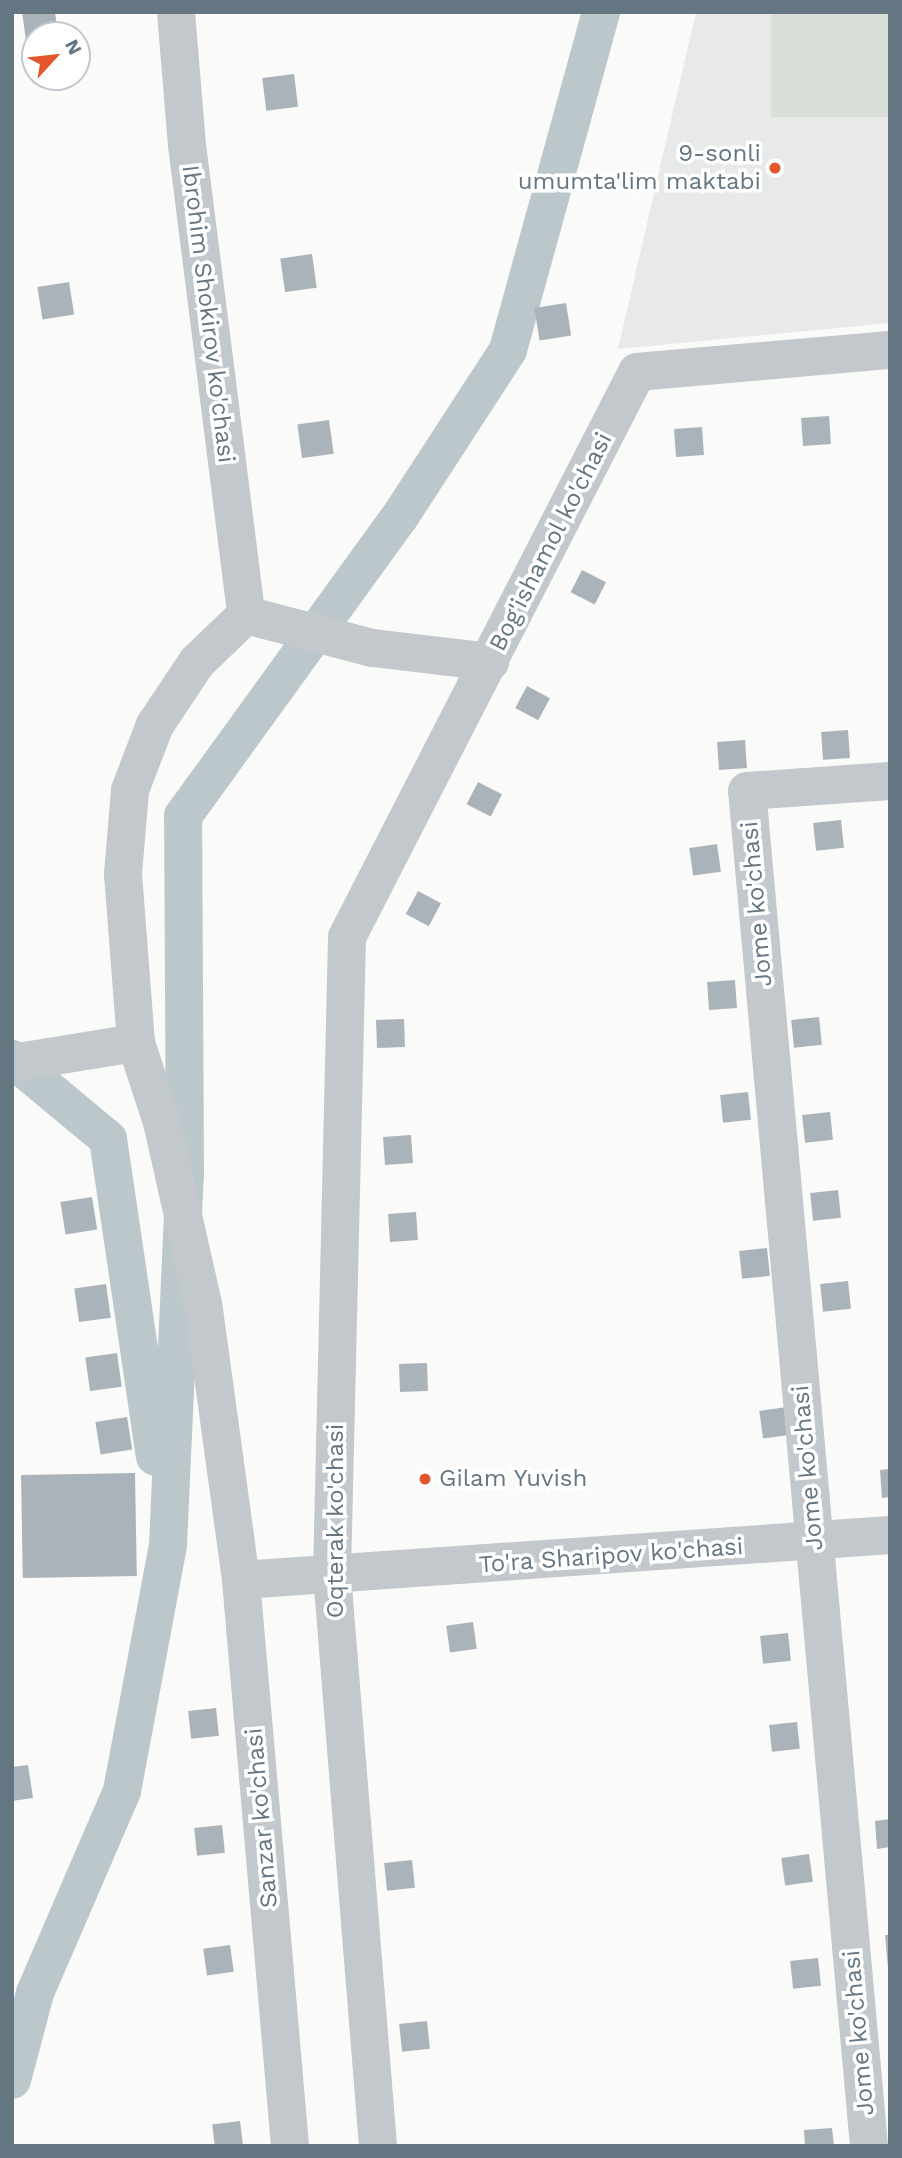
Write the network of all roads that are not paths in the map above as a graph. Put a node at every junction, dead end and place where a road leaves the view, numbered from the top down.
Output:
1 (176, 12) edge
2 (890, 350) edge
3 (246, 615) junction
4 (490, 662) junction
5 (890, 781) edge
6 (347, 937) joint
7 (136, 1043) junction
8 (20, 1062) edge
9 (890, 1535) edge
10 (815, 1543) junction
11 (332, 1574) junction
12 (241, 1580) junction
13 (290, 2146) edge
14 (379, 2146) edge
15 (869, 2146) edge

1 - 3 street, Ibrohim Shokirov ko'chasi
2 - 4 street, Bog'ishamol ko'chasi
3 - 4 street
3 - 7 street, Sanzar ko'chasi
4 - 6 street, Bog'ishamol ko'chasi
5 - 10 street, Jome ko'chasi
6 - 11 street, Oqterak ko'chasi
7 - 8 street
7 - 12 street, Sanzar ko'chasi
9 - 10 street, To'ra Sharipov ko'chasi
10 - 11 street, To'ra Sharipov ko'chasi
10 - 15 street, Jome ko'chasi
11 - 12 street
11 - 14 street, Oqterak ko'chasi
12 - 13 street, Sanzar ko'chasi

